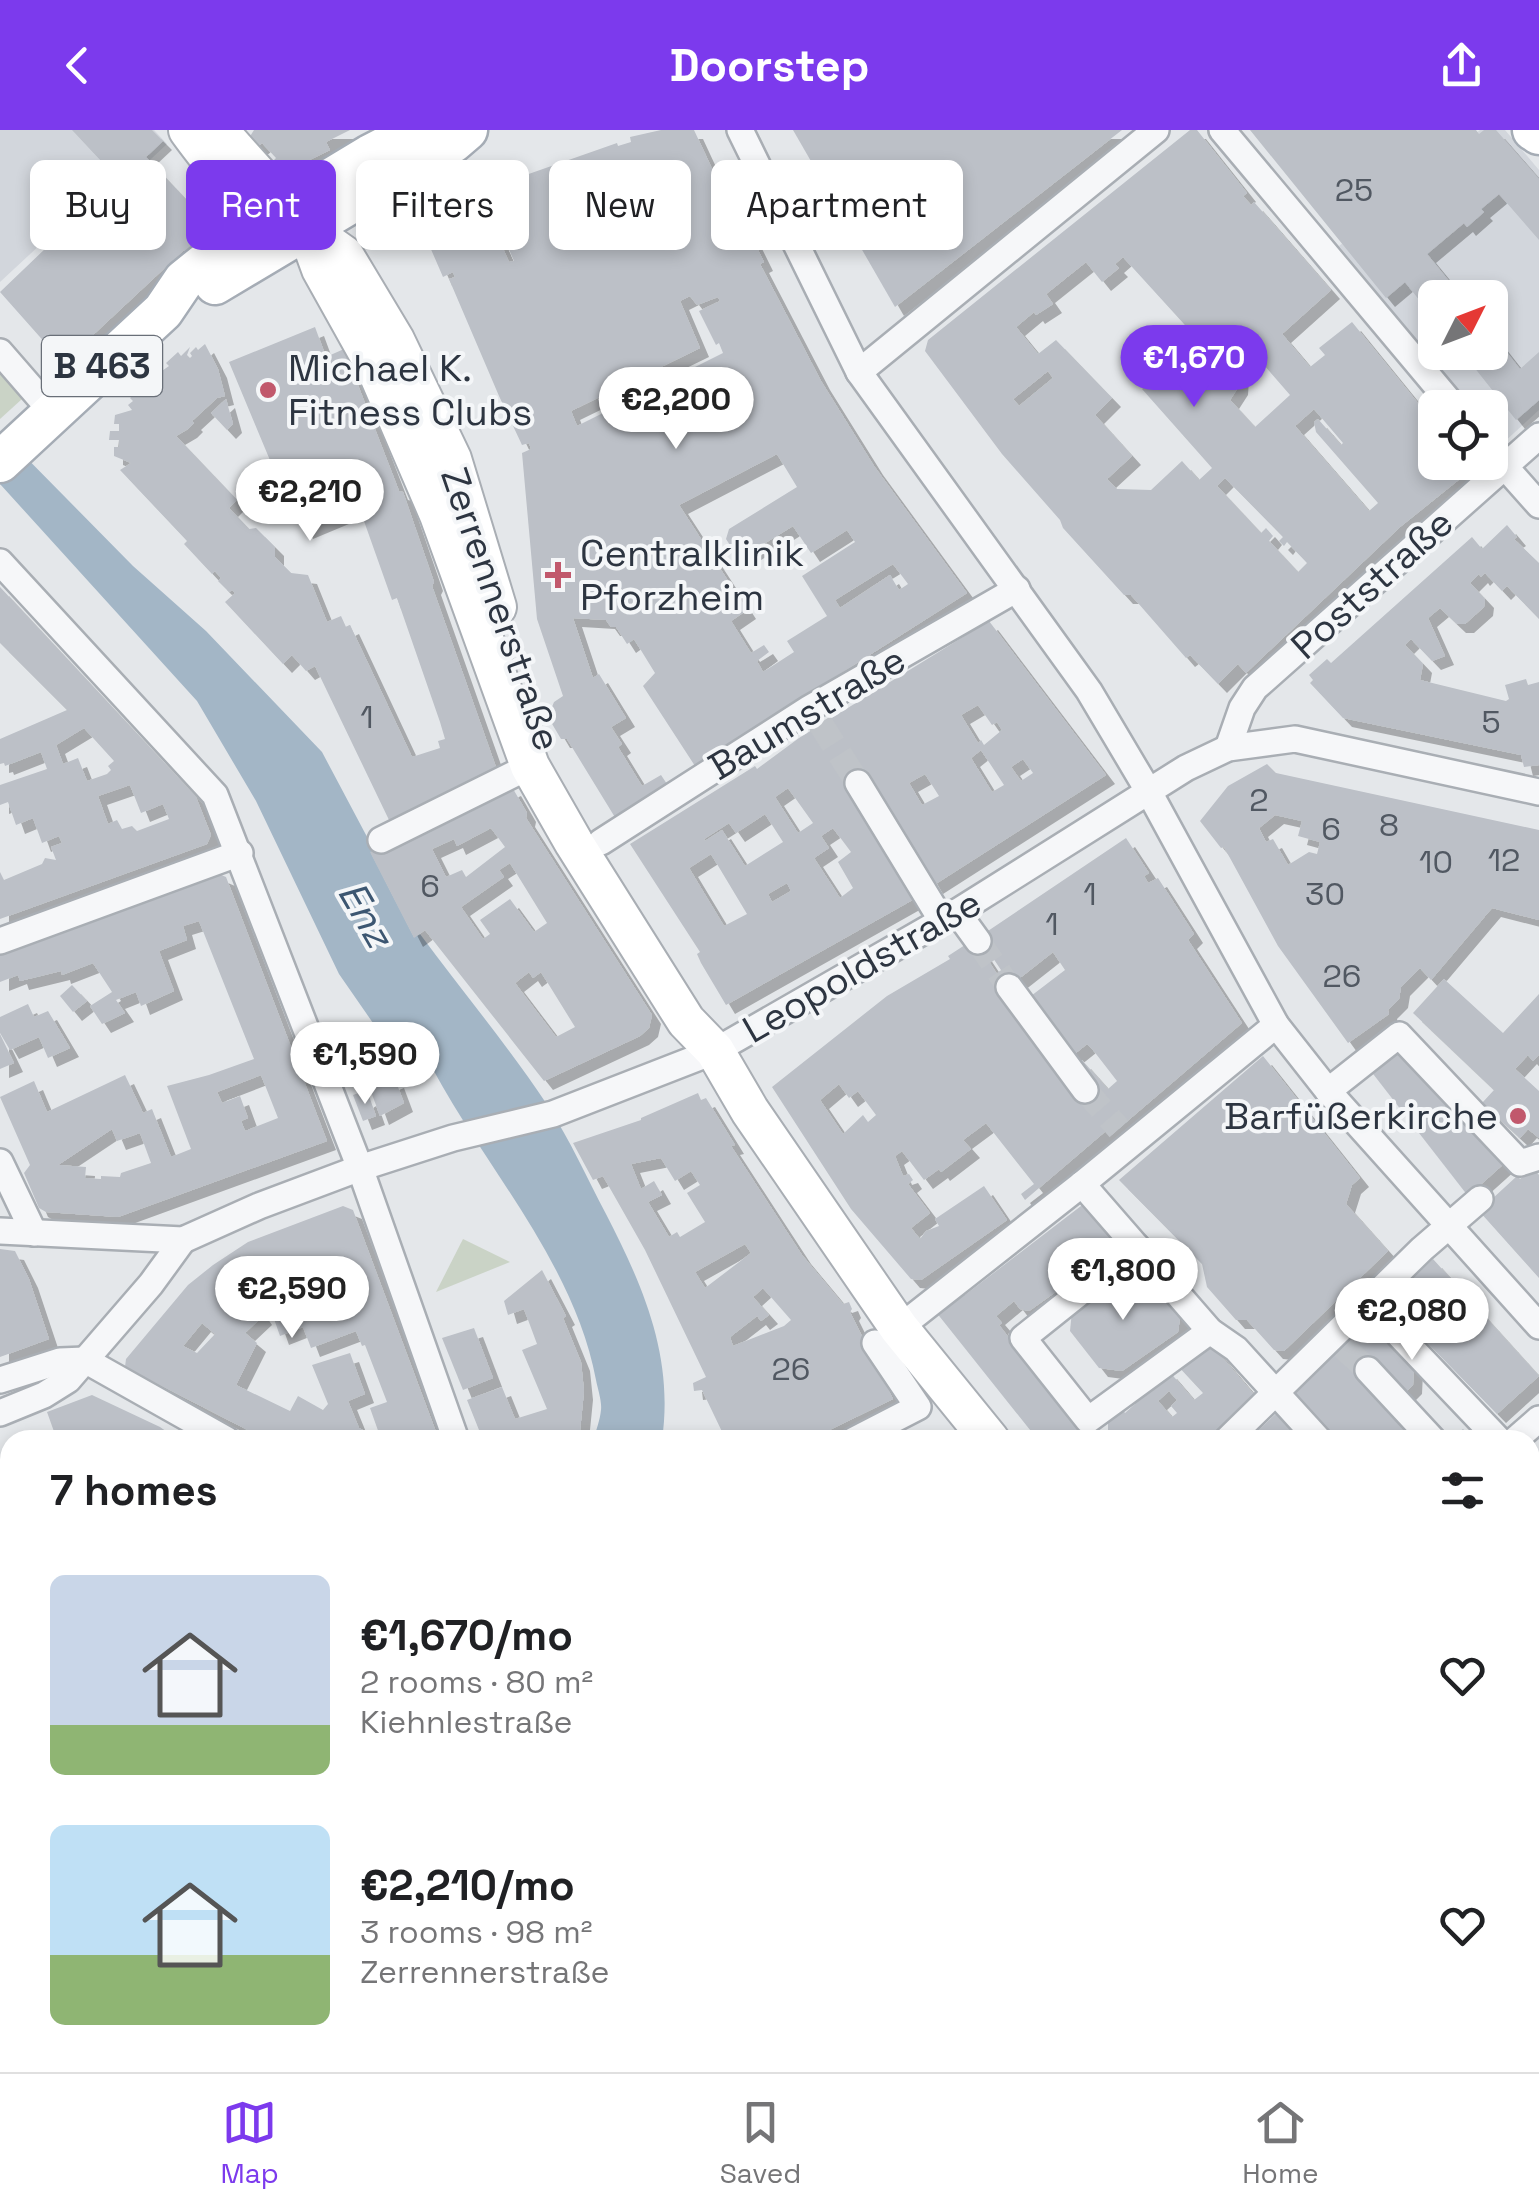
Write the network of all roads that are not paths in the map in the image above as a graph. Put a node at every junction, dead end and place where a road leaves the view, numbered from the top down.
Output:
1 (188, 130) edge
2 (218, 130) edge
3 (467, 130) edge
4 (740, 130) edge
5 (1156, 130) edge
6 (1222, 130) edge
7 (405, 132) edge
8 (208, 160) edge
9 (245, 160) edge
10 (421, 160) edge
11 (336, 185) edge
12 (336, 248) edge
13 (221, 250) edge
14 (255, 250) edge
15 (312, 250) edge
16 (358, 250) edge
17 (361, 282) junction
18 (162, 311) junction
19 (0, 352) edge
20 (859, 372) junction
21 (1439, 390) edge
22 (48, 418) junction
23 (1539, 436) edge
24 (1508, 452) edge
25 (0, 462) edge
26 (1508, 470) edge
27 (1474, 480) edge
28 (1539, 505) edge
29 (0, 562) edge
30 (1017, 590) junction
31 (1228, 748) junction
32 (530, 766) junction
33 (858, 783) tunnel mouth
34 (1149, 792) junction
35 (1539, 792) edge
36 (381, 840) dead end
37 (601, 842) junction
38 (240, 853) junction
39 (949, 917) junction
40 (0, 941) edge
41 (978, 941) tunnel mouth
42 (1009, 987) tunnel mouth
43 (1276, 1026) junction
44 (715, 1051) junction
45 (1085, 1090) tunnel mouth
46 (1328, 1091) junction
47 (1539, 1157) edge
48 (0, 1162) edge
49 (360, 1168) junction
50 (1082, 1184) junction
51 (1480, 1199) dead end
52 (1450, 1227) junction
53 (0, 1231) edge
54 (34, 1233) junction
55 (183, 1240) junction
56 (1137, 1247) junction
57 (1539, 1326) edge
58 (1210, 1331) junction
59 (887, 1336) junction
60 (1400, 1336) tunnel mouth
61 (85, 1360) junction
62 (1368, 1370) tunnel mouth
63 (0, 1380) edge
64 (1275, 1392) junction
65 (0, 1413) edge
66 (209, 1430) edge
67 (452, 1430) edge
68 (878, 1430) edge
69 (973, 1430) edge
70 (1239, 1430) edge
71 (1311, 1430) edge
72 (1424, 1430) edge
73 (1489, 1430) edge

1 - 8 main road
2 - 9 main road, Zerrennerstraße
3 - 10 main road, B 463
4 - 20 street
5 - 20 street
6 - 21 street
7 - 11 main road, B 463
12 - 17 main road, Zerrennerstraße
13 - 18 main road, B 463
14 - 18 main road, B 463
15 - 32 main road, Zerrennerstraße
16 - 17 main road
17 - 37 main road, Zerrennerstraße
18 - 22 main road, B 463
19 - 22 street
20 - 30 street
22 - 25 main road, B 463
23 - 24 street, Poststraße
26 - 28 street
27 - 31 street, Poststraße
29 - 38 street
30 - 34 street
30 - 37 street, Baumstraße
31 - 34 street, Leopoldstraße
31 - 35 street, Leopoldstraße
32 - 36 street
32 - 44 main road, Zerrennerstraße
33 - 39 street
34 - 39 street, Leopoldstraße
34 - 43 street
37 - 44 main road, Zerrennerstraße
38 - 40 street
38 - 49 street
39 - 41 street
39 - 44 street, Leopoldstraße
42 - 45 street
43 - 46 street
43 - 50 street
44 - 49 street, Leopoldstraße
44 - 59 main road, Zerrennerstraße
46 - 47 street
46 - 52 street
48 - 54 street
49 - 55 street
49 - 67 street
50 - 56 street
50 - 59 street
51 - 52 street
52 - 57 street
52 - 64 street
53 - 54 street
54 - 55 street
55 - 61 street
56 - 58 street
56 - 58 street
58 - 64 street
59 - 68 street
59 - 69 main road, Zerrennerstraße
60 - 73 street
61 - 63 street
61 - 65 street
61 - 66 street
62 - 72 street
64 - 70 street
64 - 71 street

